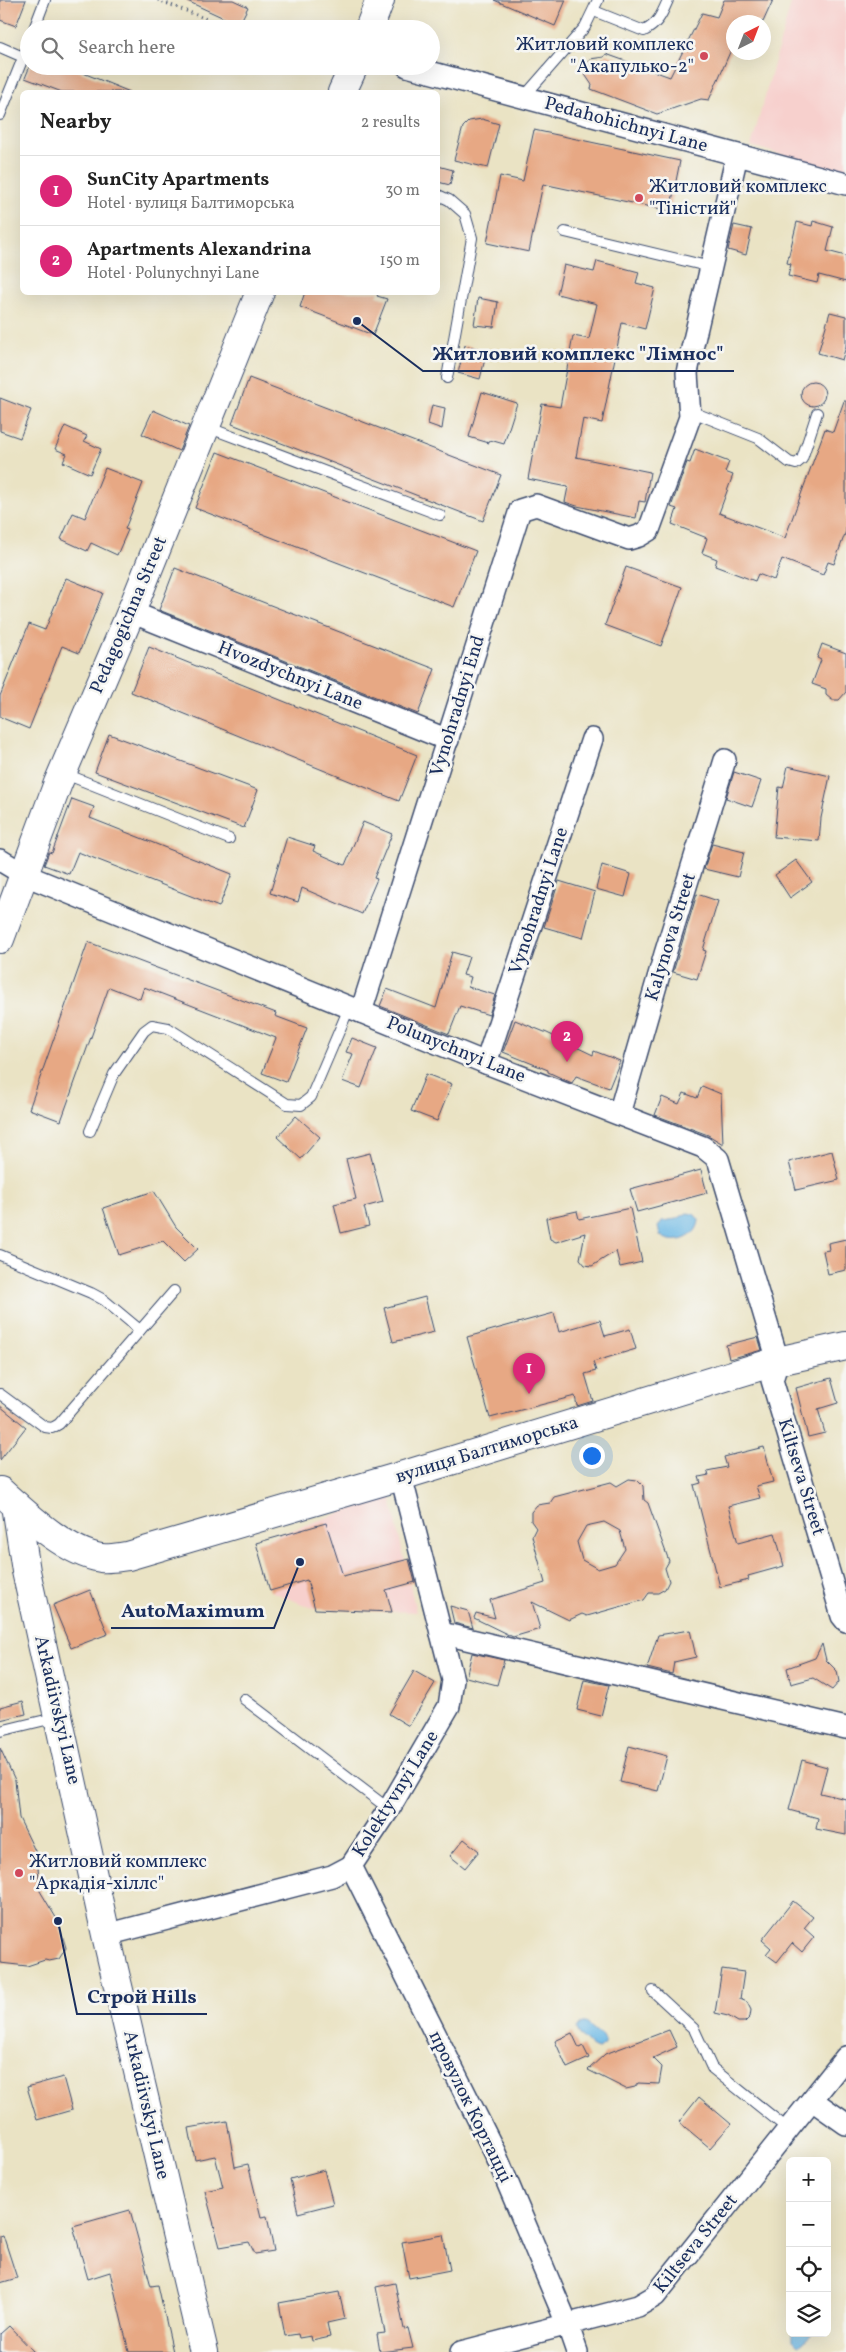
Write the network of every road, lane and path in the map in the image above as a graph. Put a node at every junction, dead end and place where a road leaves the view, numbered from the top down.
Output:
1 (45, 0) edge
2 (158, 0) edge
3 (380, 0) edge
4 (598, 0) edge
5 (668, 0) edge
6 (594, 11) junction
7 (37, 20) edge
8 (209, 20) edge
9 (372, 20) edge
10 (0, 47) edge
11 (20, 56) edge
12 (20, 65) edge
13 (350, 75) edge
14 (440, 75) edge
15 (343, 90) edge
16 (523, 98) junction
17 (0, 115) edge
18 (737, 155) junction
19 (846, 184) edge
20 (440, 196) edge
21 (566, 232) dead end
22 (711, 267) junction
23 (259, 295) edge
24 (447, 378) dead end
25 (690, 411) junction
26 (817, 413) dead end
27 (206, 427) junction
28 (440, 514) dead end
29 (131, 612) junction
30 (592, 739) dead end
31 (448, 740) junction
32 (725, 760) dead end
33 (62, 773) junction
34 (229, 839) dead end
35 (0, 860) edge
36 (25, 875) junction
37 (0, 939) edge
38 (355, 1010) junction
39 (486, 1063) junction
40 (619, 1114) junction
41 (90, 1131) dead end
42 (0, 1254) edge
43 (174, 1291) dead end
44 (140, 1330) junction
45 (846, 1346) edge
46 (778, 1361) junction
47 (0, 1394) edge
48 (401, 1476) junction
49 (8, 1498) edge
50 (88, 1554) junction
51 (26, 1571) junction
52 (846, 1621) edge
53 (441, 1634) junction
54 (244, 1699) dead end
55 (59, 1716) junction
56 (846, 1728) edge
57 (0, 1731) edge
58 (389, 1809) junction
59 (351, 1866) junction
60 (106, 1935) junction
61 (653, 1991) dead end
62 (846, 2057) edge
63 (812, 2100) junction
64 (846, 2124) edge
65 (788, 2129) junction
66 (568, 2326) junction
67 (204, 2352) edge
68 (461, 2352) edge
69 (577, 2352) edge

1 - 7 lane
2 - 8 path
3 - 9 street
4 - 6 lane
5 - 6 lane
6 - 16 lane
10 - 11 lane
12 - 17 lane
13 - 15 street
14 - 16 street, Pedahohichnyi Lane
16 - 18 street, Pedahohichnyi Lane
18 - 19 street, Pedahohichnyi Lane
18 - 22 street
20 - 24 lane
21 - 22 lane
22 - 25 street
23 - 27 street, Pedagogichna Street
25 - 26 lane
25 - 31 street, Vynohradnyi End
27 - 28 lane
27 - 29 street, Pedagogichna Street
29 - 31 street, Hvozdychnyi Lane
29 - 33 street, Pedagogichna Street
30 - 39 street, Vynohradnyi Lane
31 - 38 street, Vynohradnyi End
32 - 40 street, Kalynova Street
33 - 34 lane
33 - 36 street, Pedagogichna Street
35 - 36 street, Polunychnyi Lane
36 - 37 street, Pedagogichna Street
36 - 38 street, Polunychnyi Lane
38 - 39 street, Polunychnyi Lane
38 - 41 lane
39 - 40 street, Polunychnyi Lane
40 - 46 street, Polunychnyi Lane
42 - 44 lane
43 - 44 lane
44 - 47 lane
45 - 46 street, вулиця Балтиморська
46 - 48 street, вулиця Балтиморська
46 - 52 street, Kiltseva Street
48 - 50 street, вулиця Балтиморська
48 - 53 street, Kolektyvnyi Lane
49 - 50 street
49 - 51 street, Arkadiivskyi Lane
50 - 51 street
51 - 55 street, Arkadiivskyi Lane
53 - 56 street
53 - 58 street, Kolektyvnyi Lane
54 - 58 lane
55 - 57 lane
55 - 60 street, Arkadiivskyi Lane
58 - 59 street, Kolektyvnyi Lane
59 - 60 street, Kolektyvnyi Lane
59 - 66 street, провулок Кортацці
60 - 67 street, Arkadiivskyi Lane
61 - 65 lane
62 - 63 street, Kiltseva Street
63 - 64 street
63 - 65 street, Kiltseva Street
65 - 66 street, Kiltseva Street
66 - 68 street, Kiltseva Street
66 - 69 street, провулок Кортацці

